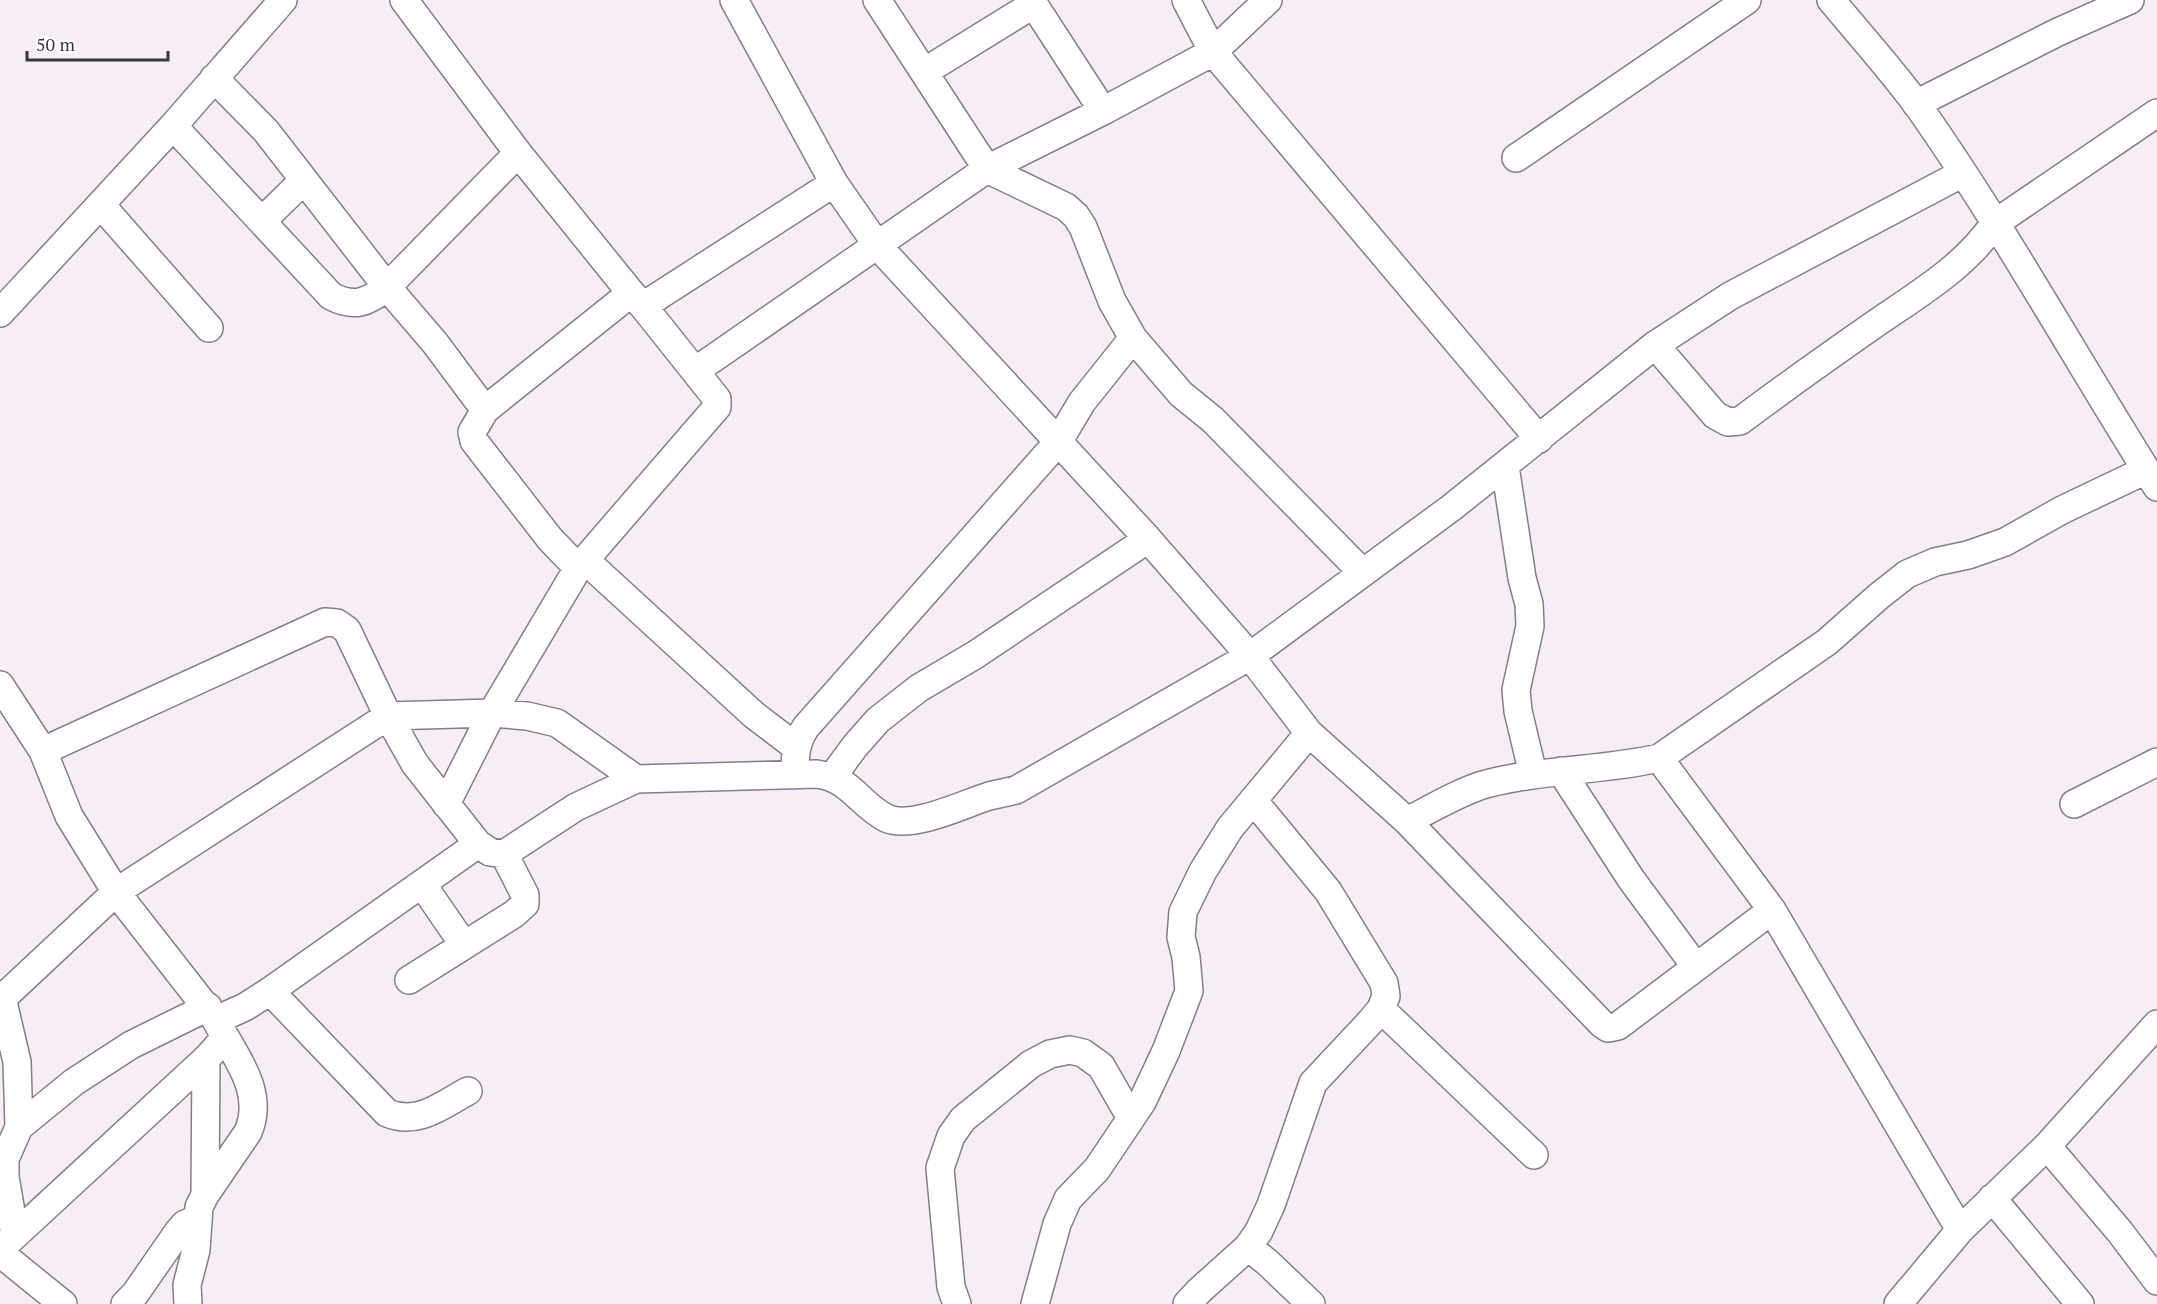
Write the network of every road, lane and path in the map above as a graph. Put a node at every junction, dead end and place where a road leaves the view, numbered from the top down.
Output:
1 (404, 0) edge
2 (734, 0) edge
3 (878, 0) edge
4 (1186, 0) edge
5 (1268, 0) edge
6 (1747, 0) edge
7 (1831, 0) edge
8 (2130, 0) edge
9 (1033, 2) edge
10 (276, 3) edge
11 (1213, 52) junction
12 (924, 72) junction
13 (214, 78) junction
14 (1916, 104) junction
15 (1103, 111) junction
16 (2157, 113) edge
17 (173, 126) junction
18 (518, 153) junction
19 (1516, 158) dead end
20 (987, 169) junction
21 (1963, 173) junction
22 (304, 180) junction
23 (834, 183) junction
24 (101, 205) junction
25 (262, 221) junction
26 (1995, 224) junction
27 (877, 245) junction
28 (387, 287) junction
29 (637, 300) junction
30 (0, 313) edge
31 (209, 328) dead end
32 (1133, 338) junction
33 (1655, 345) junction
34 (695, 371) junction
35 (485, 410) junction
36 (1539, 439) junction
37 (1058, 442) junction
38 (1504, 466) junction
39 (2151, 479) edge
40 (1148, 539) junction
41 (582, 564) junction
42 (1362, 572) junction
43 (1250, 656) junction
44 (0, 685) edge
45 (492, 713) junction
46 (388, 716) junction
47 (1309, 733) junction
48 (796, 747) junction
49 (43, 751) junction
50 (1659, 758) junction
51 (2157, 762) edge
52 (1561, 771) junction
53 (1533, 774) junction
54 (795, 775) junction
55 (833, 776) junction
56 (636, 779) junction
57 (1253, 800) junction
58 (446, 804) junction
59 (2074, 804) dead end
60 (1407, 821) junction
61 (478, 844) junction
62 (504, 854) junction
63 (422, 884) junction
64 (116, 892) junction
65 (1772, 910) junction
66 (464, 945) junction
67 (1696, 967) junction
68 (409, 980) dead end
69 (270, 992) junction
70 (1380, 1008) junction
71 (216, 1022) junction
72 (2157, 1024) edge
73 (206, 1059) junction
74 (468, 1091) dead end
75 (1131, 1118) junction
76 (19, 1127) junction
77 (2047, 1146) junction
78 (1534, 1155) dead end
79 (1992, 1198) junction
80 (201, 1207) junction
81 (1960, 1230) junction
82 (5, 1246) edge
83 (1248, 1247) junction
84 (2157, 1281) edge
85 (63, 1304) edge
86 (125, 1304) edge
87 (188, 1304) edge
88 (957, 1304) edge
89 (1035, 1304) edge
90 (1187, 1304) edge
91 (1311, 1304) edge
92 (1898, 1304) edge
93 (2080, 1304) edge

1 - 18 street
2 - 23 street
3 - 12 street
4 - 11 street
5 - 11 street
6 - 19 street
7 - 14 street
8 - 14 street
9 - 12 street
9 - 15 street
10 - 13 street
11 - 15 street
11 - 36 street
12 - 20 street
13 - 17 street
13 - 22 street
14 - 21 street
15 - 20 street
16 - 26 street
17 - 24 street
17 - 25 street
18 - 28 street
18 - 29 street
20 - 27 street
20 - 32 street
21 - 26 street
21 - 33 street
22 - 25 street
22 - 28 street
23 - 27 street
23 - 29 street
24 - 30 street
24 - 31 street
25 - 28 street
26 - 33 street
26 - 39 street
27 - 34 street
27 - 37 street
28 - 35 street
29 - 34 street
29 - 35 street
32 - 37 street
32 - 42 street
33 - 36 street
34 - 41 street
35 - 41 street
36 - 38 street
37 - 40 street
37 - 48 street
38 - 42 street
38 - 53 street
39 - 50 street
40 - 43 street
40 - 55 street
41 - 45 street
41 - 48 street
42 - 43 street
43 - 47 street
43 - 55 street
44 - 49 street
45 - 46 street
45 - 56 street
45 - 58 street
46 - 49 street
46 - 58 street
46 - 64 street
47 - 57 street
47 - 60 street
48 - 54 street
49 - 64 street
50 - 52 street
50 - 65 street
51 - 59 street
52 - 53 street
52 - 67 street
53 - 60 street
54 - 55 street
54 - 56 street
56 - 62 street
57 - 70 street
57 - 75 street
58 - 61 street
60 - 67 street
61 - 62 street
61 - 63 street
62 - 66 street
63 - 66 street
63 - 69 street
64 - 71 street
64 - 76 street
65 - 67 street
65 - 81 street
66 - 68 street
69 - 71 street
69 - 74 street
70 - 78 street
70 - 83 street
71 - 73 street
71 - 76 street
71 - 80 street
72 - 77 street
73 - 80 street
73 - 82 street
75 - 88 street
75 - 89 street
76 - 82 street
77 - 79 street
77 - 84 street
79 - 81 street
79 - 93 street
80 - 86 street
80 - 87 street
81 - 92 street
82 - 85 street
83 - 90 street
83 - 91 street

